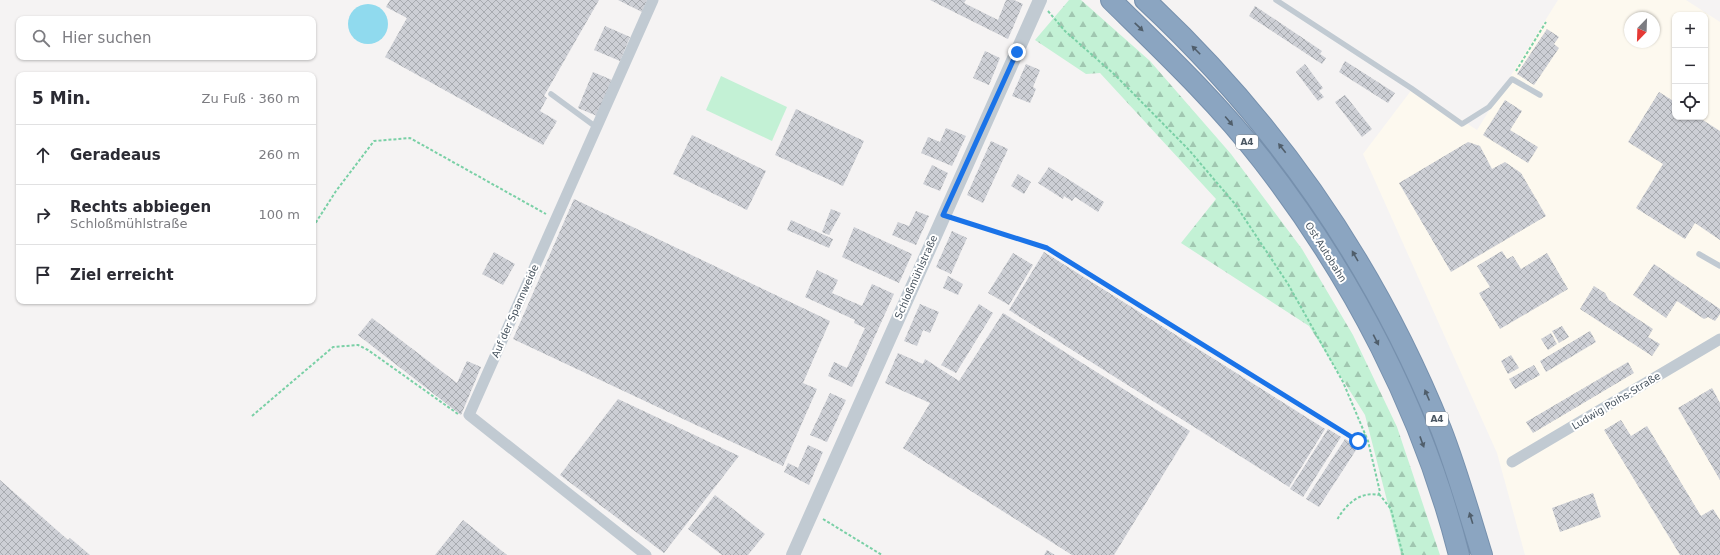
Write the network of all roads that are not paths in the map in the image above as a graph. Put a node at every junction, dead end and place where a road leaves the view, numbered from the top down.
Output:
1 (653, 0) edge
2 (1111, 0) edge
3 (1145, 0) edge
4 (1276, 0) edge
5 (1040, 1) edge
6 (551, 94) dead end
7 (1540, 95) dead end
8 (596, 127) junction
9 (1699, 254) dead end
10 (1720, 266) edge
11 (1720, 339) edge
12 (1512, 462) dead end
13 (646, 555) edge
14 (793, 555) edge
15 (1459, 555) edge
16 (1482, 555) edge

1 - 8 street, Auf der Spannweide
2 -> 15 highway, Ost Autobahn / A4
16 -> 3 highway, A4
4 - 7 lane
5 - 14 street, Schloßmühlstraße
6 - 8 lane
8 - 13 street, Auf der Spannweide
9 - 10 lane
11 - 12 street, Ludwig Poihs-Straße

